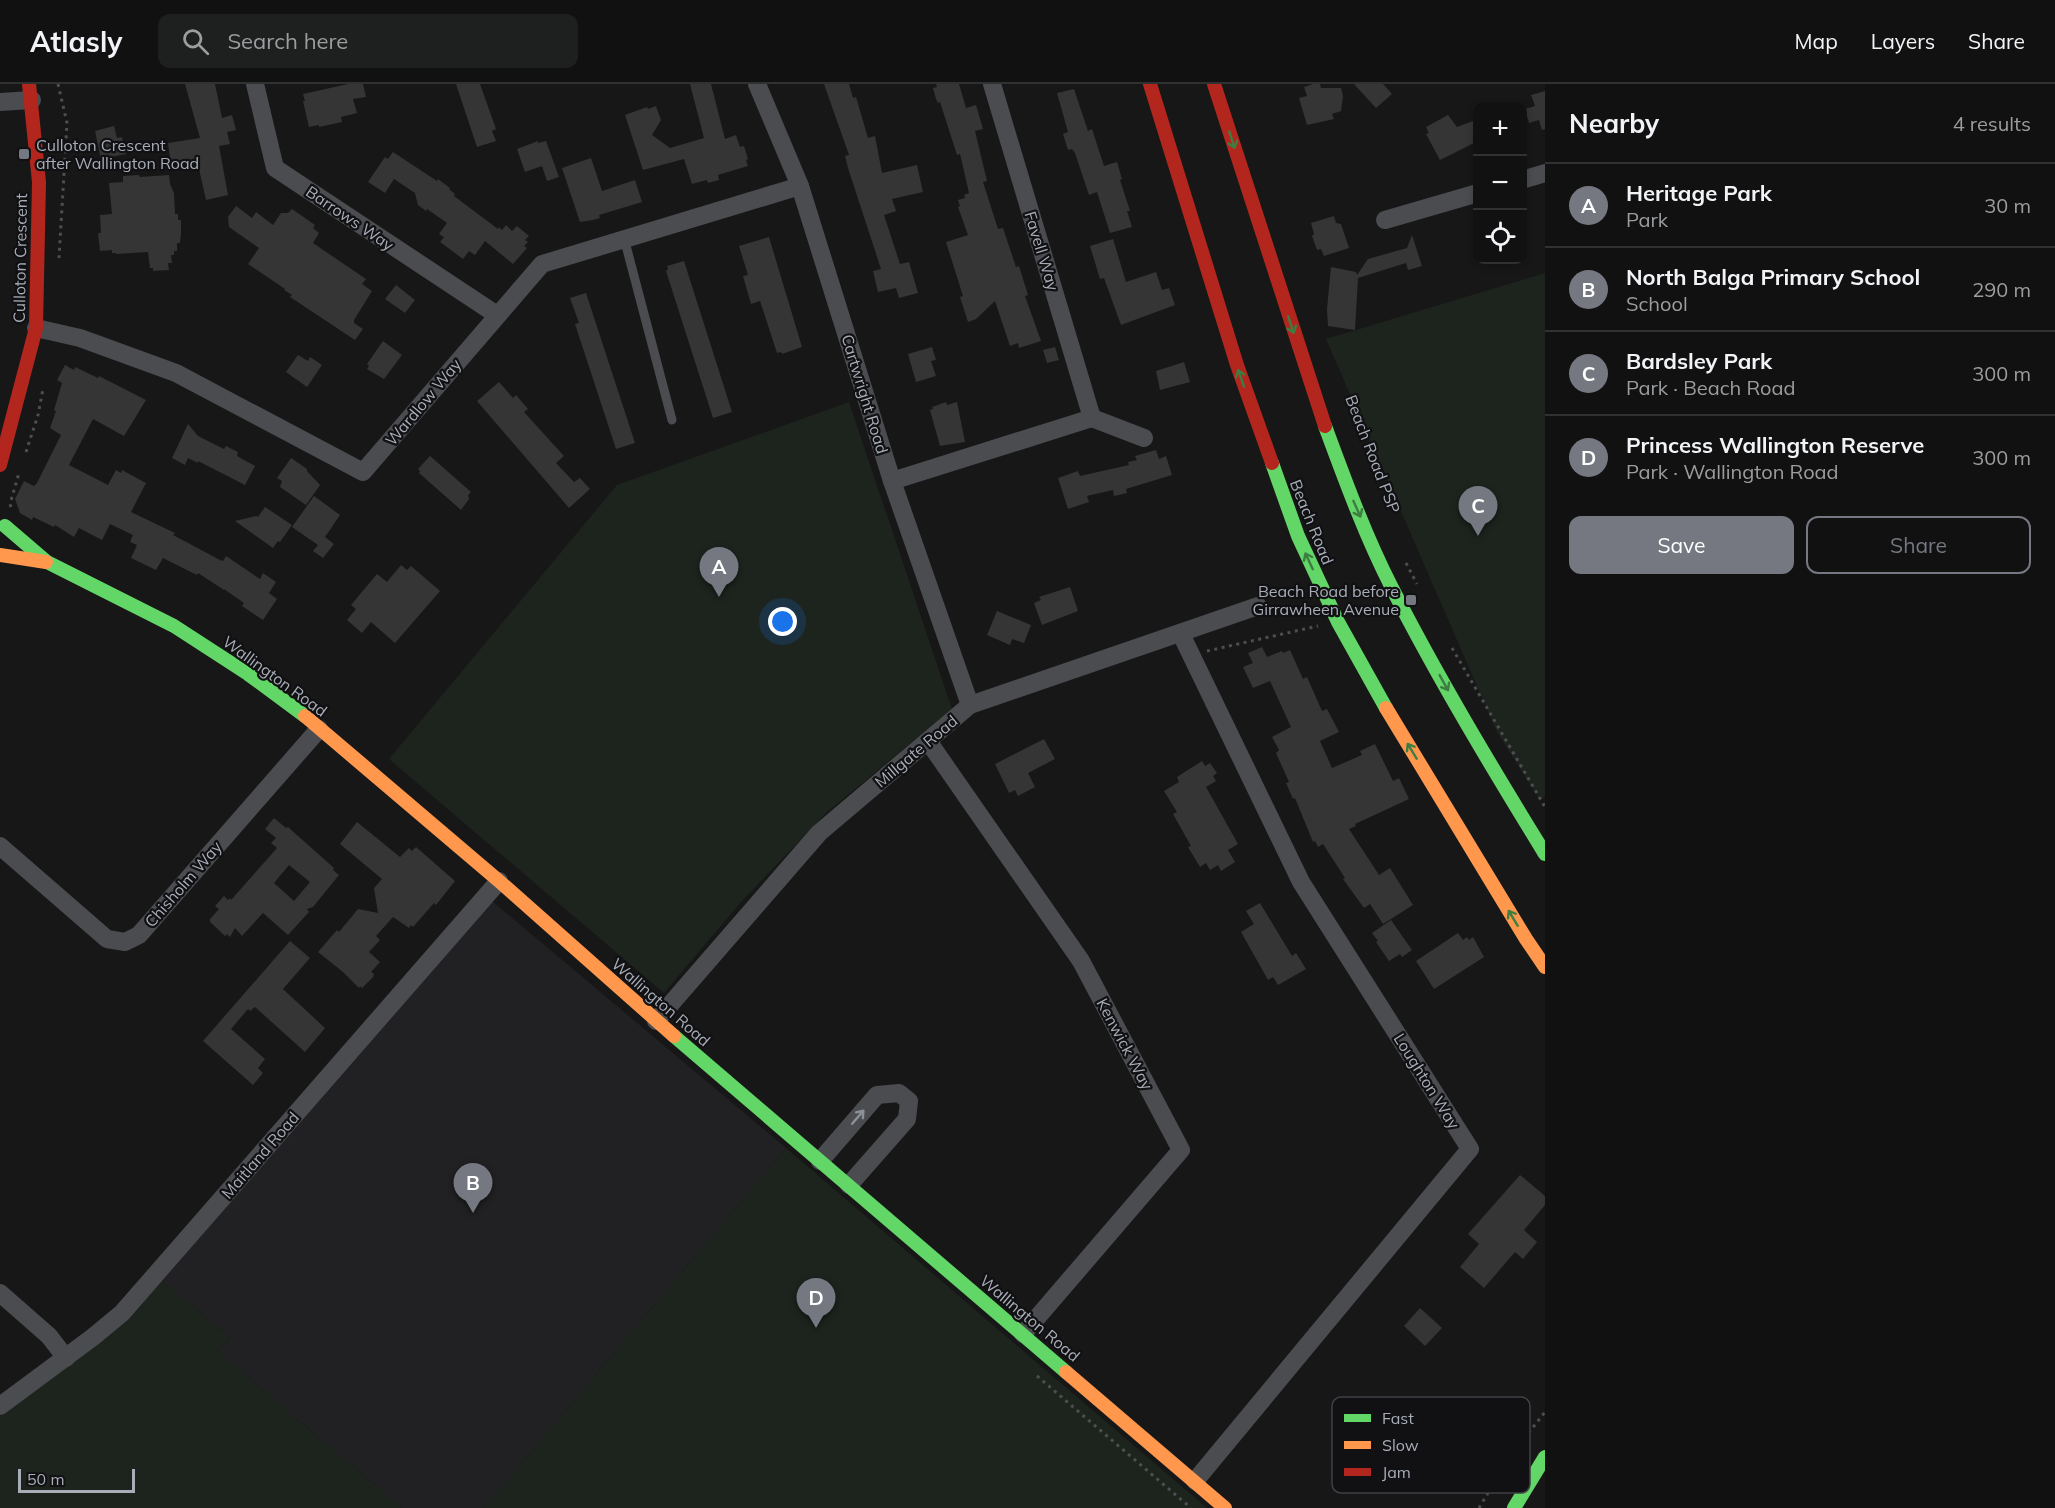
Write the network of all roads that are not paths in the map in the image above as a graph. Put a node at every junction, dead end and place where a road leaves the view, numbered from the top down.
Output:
1 (255, 84) edge
2 (757, 84) edge
3 (992, 84) edge
4 (1150, 84) edge
5 (1214, 84) edge
6 (30, 92) edge
7 (0, 102) edge
8 (1545, 173) edge
9 (1527, 178) edge
10 (800, 186) junction
11 (1473, 194) edge
12 (1385, 220) dead end
13 (624, 238) junction
14 (497, 315) junction
15 (36, 328) junction
16 (1092, 418) junction
17 (672, 420) dead end
18 (1144, 438) dead end
19 (0, 465) edge
20 (892, 481) junction
21 (1, 522) edge
22 (0, 554) edge
23 (46, 562) junction
24 (1258, 606) dead end
25 (1181, 634) junction
26 (970, 705) junction
27 (319, 729) junction
28 (928, 741) junction
29 (0, 846) edge
30 (1545, 854) edge
31 (499, 881) junction
32 (1545, 967) edge
33 (656, 1021) junction
34 (820, 1161) junction
35 (849, 1185) junction
36 (0, 1293) edge
37 (1023, 1334) junction
38 (66, 1358) junction
39 (0, 1406) edge
40 (1545, 1457) edge
41 (1195, 1480) junction
42 (1530, 1482) edge
43 (1523, 1493) edge
44 (1226, 1508) edge
45 (1514, 1508) edge

1 - 14 street, Barrows Way
2 - 10 street, Cartwright Road
3 - 16 street, Favell Way
32 -> 4 street, Beach Road
5 -> 30 street
6 - 7 street
6 - 15 street, Culloton Crescent
8 - 9 street
10 - 13 street, Wardlow Way
10 - 20 street, Cartwright Road
11 - 12 street
13 - 14 street, Wardlow Way
13 - 17 lane
14 - 15 street, Wardlow Way
15 - 19 street, Culloton Crescent
16 - 18 street
16 - 20 street
20 - 26 street, Cartwright Road
21 - 22 street
21 - 23 street, Wallington Road
22 - 23 street, Wallington Road
23 - 27 street, Wallington Road
24 - 25 street, Millgate Road
25 - 26 street, Millgate Road
25 - 41 street, Loughton Way
26 - 28 street, Millgate Road
27 - 29 street, Chisholm Way
27 - 31 street, Wallington Road
28 - 33 street, Millgate Road
28 - 37 street, Kenwick Way
31 - 33 street, Wallington Road
31 - 38 street, Maitland Road
33 - 34 street, Wallington Road
34 - 35 street, Wallington Road
34 -> 35 street
35 - 37 street, Wallington Road
36 - 38 street
37 - 41 street, Wallington Road
38 - 39 street, Maitland Road
40 - 42 street
41 - 44 street, Wallington Road
43 - 45 street

